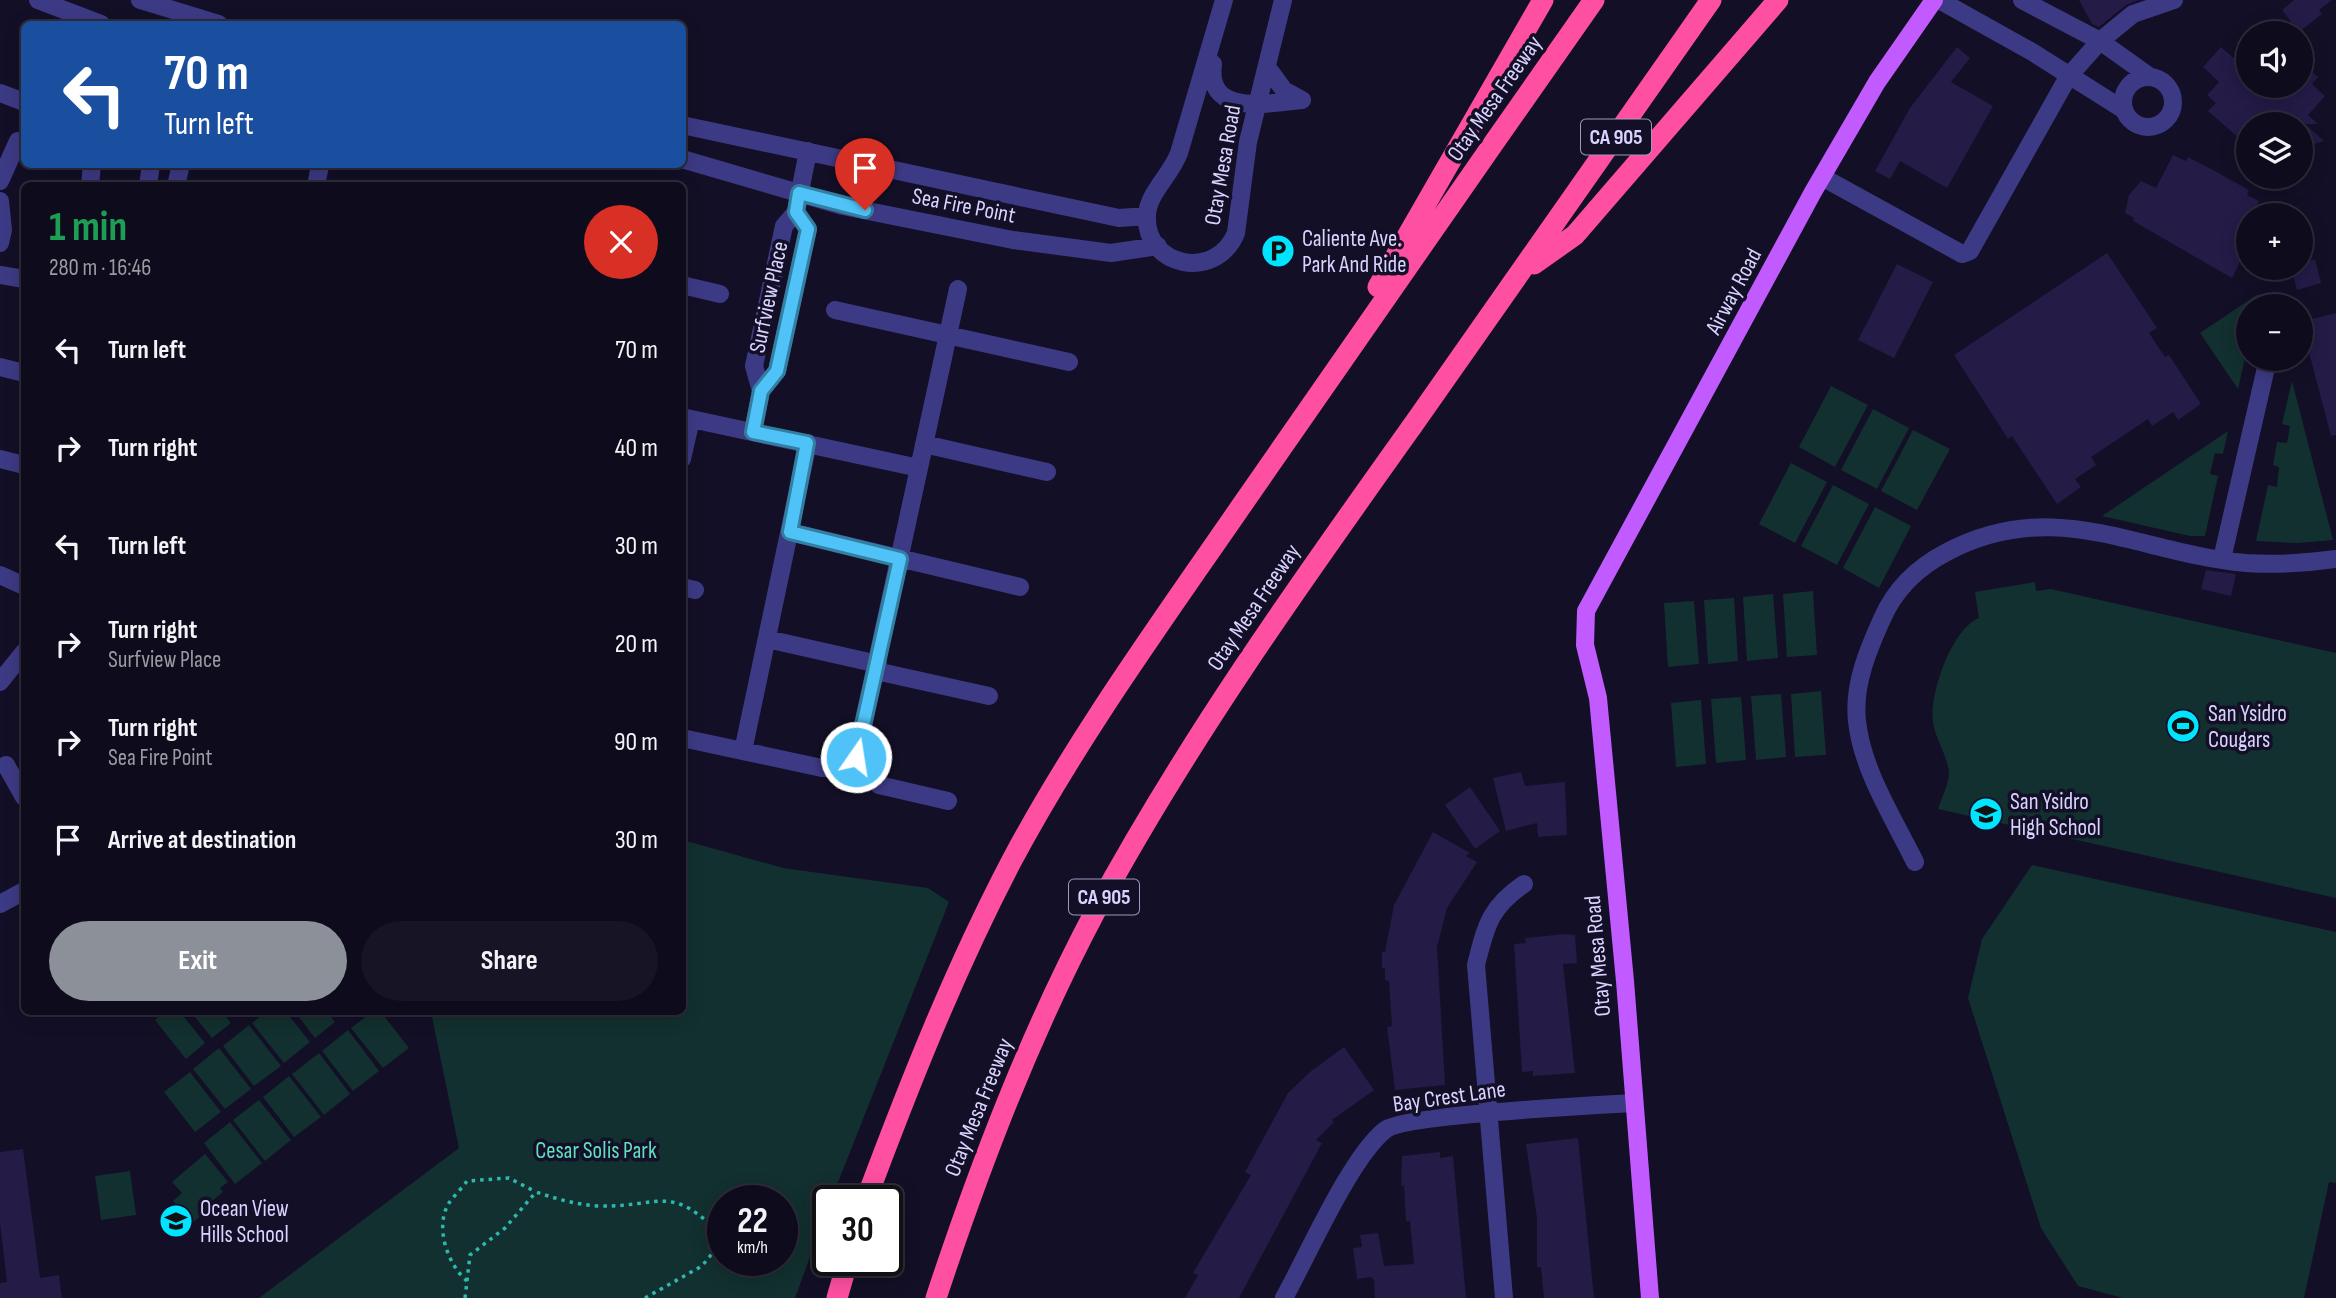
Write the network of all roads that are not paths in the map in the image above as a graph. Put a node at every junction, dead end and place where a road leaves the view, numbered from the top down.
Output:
1 (38, 0) edge
2 (140, 0) edge
3 (1224, 0) edge
4 (1283, 0) edge
5 (1543, 0) edge
6 (1594, 0) edge
7 (1711, 0) edge
8 (1778, 0) edge
9 (1937, 0) edge
10 (2022, 0) edge
11 (2174, 0) edge
12 (93, 21) edge
13 (202, 21) edge
14 (1219, 23) junction
15 (2100, 41) junction
16 (1267, 67) junction
17 (2149, 76) junction
18 (2068, 77) junction
19 (0, 93) edge
20 (21, 101) edge
21 (1257, 104) junction
22 (2124, 110) junction
23 (686, 126) edge
24 (18, 141) dead end
25 (808, 151) junction
26 (686, 160) edge
27 (1822, 177) junction
28 (0, 181) edge
29 (799, 193) junction
30 (0, 201) edge
31 (796, 212) junction
32 (1147, 216) junction
33 (0, 243) edge
34 (1158, 246) junction
35 (1520, 273) junction
36 (0, 275) edge
37 (21, 278) edge
38 (686, 286) edge
39 (958, 289) dead end
40 (720, 294) dead end
41 (835, 310) dead end
42 (948, 334) junction
43 (1069, 362) dead end
44 (0, 367) edge
45 (2265, 371) edge
46 (21, 372) edge
47 (761, 391) junction
48 (687, 418) edge
49 (1295, 428) junction
50 (753, 432) junction
51 (807, 443) junction
52 (924, 444) junction
53 (0, 459) edge
54 (21, 464) edge
55 (919, 468) junction
56 (1047, 472) dead end
57 (790, 532) junction
58 (900, 559) junction
59 (2222, 559) junction
60 (2336, 559) edge
61 (0, 575) edge
62 (21, 585) edge
63 (1020, 587) dead end
64 (1586, 611) joint
65 (767, 639) junction
66 (21, 656) edge
67 (877, 668) junction
68 (0, 682) edge
69 (989, 696) dead end
70 (686, 739) edge
71 (743, 751) junction
72 (856, 757) junction
73 (6, 765) dead end
74 (21, 792) edge
75 (948, 801) dead end
76 (1915, 862) dead end
77 (1524, 884) dead end
78 (21, 893) edge
79 (0, 904) edge
80 (1633, 1103) junction
81 (1489, 1113) junction
82 (872, 1185) edge
83 (843, 1276) edge
84 (837, 1298) edge
85 (936, 1298) edge
86 (1284, 1298) edge
87 (1504, 1298) edge
88 (1650, 1298) edge

1 - 12 street
2 - 13 street
3 - 14 street, Otay Mesa Road
4 - 16 street, Otay Mesa Road
5 - 49 highway
6 - 49 highway, Otay Mesa Freeway
7 - 35 highway, Otay Mesa Freeway / CA 905
8 - 35 highway
9 - 18 street
9 - 27 main road, Airway Road
10 - 15 street
11 - 15 street
14 - 21 street
14 - 32 street, Otay Mesa Road
15 - 17 street
15 - 18 street
16 - 21 street, Otay Mesa Road
16 - 21 street
17 - 22 street
17 - 22 street
18 - 22 street
18 - 27 street
19 - 20 street
21 - 34 street, Otay Mesa Road
23 - 25 street, Sea Fire Point
24 - 28 street
25 - 29 street, Surfview Place
25 - 32 street, Sea Fire Point
26 - 29 street, Sea Fire Point
27 - 64 main road, Airway Road
29 - 31 street, Surfview Place
29 - 34 street, Sea Fire Point
30 - 33 street
31 - 47 street, Surfview Place
31 - 47 street, Surfview Place
32 - 34 street
35 - 85 highway, Otay Mesa Freeway / CA 905
36 - 37 street
38 - 40 street
39 - 42 street
41 - 42 street
42 - 43 street
42 - 52 street
44 - 46 street
45 - 59 street
47 - 50 street, Surfview Place
48 - 50 street
49 - 82 highway, Otay Mesa Freeway
50 - 51 street
51 - 55 street
51 - 57 street
52 - 55 street
52 - 56 street
53 - 54 street
55 - 58 street
57 - 58 street
57 - 65 street
58 - 63 street
58 - 67 street
59 - 60 street
59 - 76 street
61 - 62 street
64 - 80 main road, Otay Mesa Road
65 - 67 street
65 - 71 street
66 - 68 street
67 - 69 street
67 - 72 street
70 - 71 street
71 - 72 street
72 - 75 street
73 - 74 street
77 - 81 street
78 - 79 street
80 - 81 street, Bay Crest Lane
80 - 88 main road, Otay Mesa Road
81 - 86 street, Bay Crest Lane
81 - 87 street
83 - 84 highway

